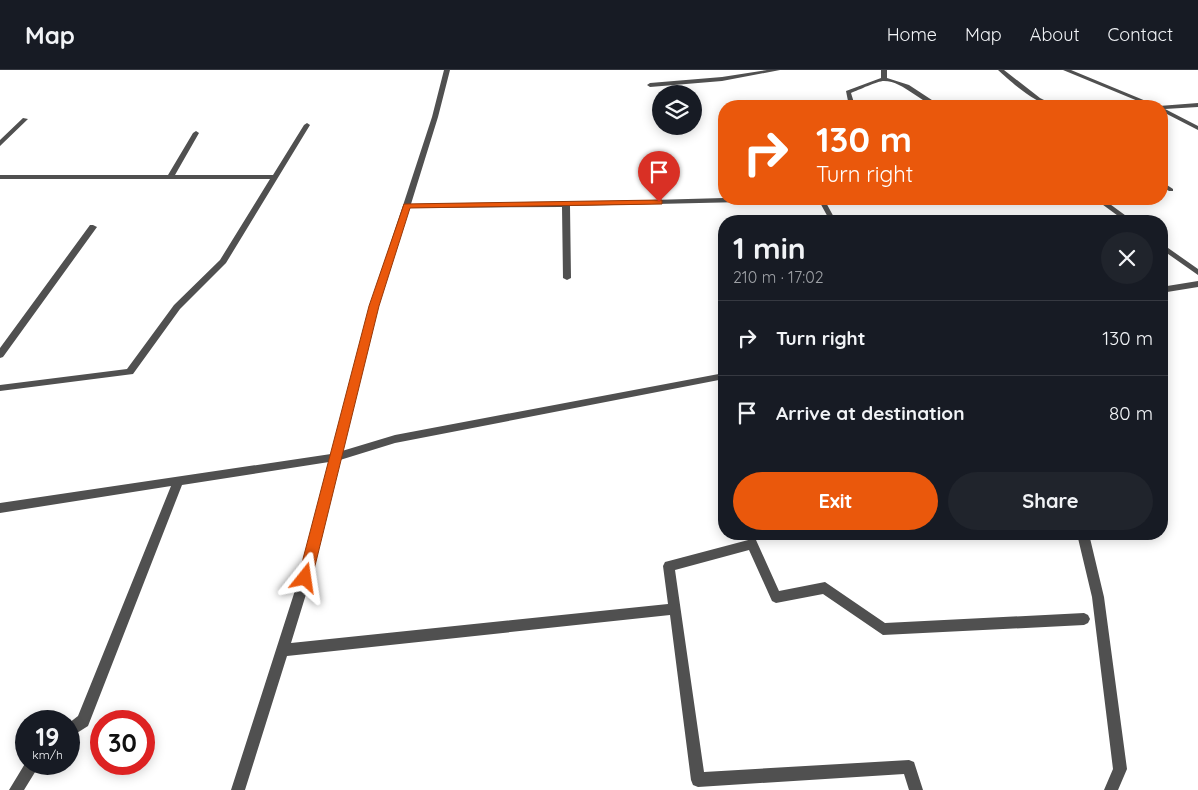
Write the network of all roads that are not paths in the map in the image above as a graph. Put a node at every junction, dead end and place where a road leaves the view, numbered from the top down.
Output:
1 (446, 70) edge
2 (777, 70) edge
3 (884, 70) edge
4 (1001, 70) edge
5 (1066, 70) edge
6 (884, 79) junction
7 (650, 85) dead end
8 (850, 100) edge
9 (929, 100) edge
10 (1040, 100) edge
11 (1140, 100) edge
12 (1198, 105) edge
13 (1168, 107) edge
14 (1168, 112) edge
15 (25, 119) dead end
16 (307, 125) dead end
17 (1198, 128) edge
18 (196, 133) dead end
19 (0, 144) edge
20 (0, 177) edge
21 (170, 177) junction
22 (276, 177) junction
23 (1168, 188) edge
24 (1171, 190) dead end
25 (718, 201) edge
26 (566, 204) junction
27 (1107, 205) edge
28 (407, 206) junction
29 (1121, 215) edge
30 (93, 228) dead end
31 (1168, 250) edge
32 (1198, 273) edge
33 (567, 278) dead end
34 (1198, 284) edge
35 (1168, 289) edge
36 (0, 355) edge
37 (718, 377) edge
38 (0, 388) edge
39 (336, 457) junction
40 (178, 482) junction
41 (0, 508) edge
42 (1084, 540) edge
43 (675, 610) junction
44 (1084, 619) dead end
45 (282, 650) junction
46 (80, 723) edge
47 (26, 775) edge
48 (16, 790) edge
49 (238, 790) edge
50 (916, 790) edge
51 (1111, 790) edge

1 - 28 street
2 - 7 street
3 - 6 street
4 - 10 street
5 - 11 street
6 - 8 street
6 - 9 street
12 - 13 street
14 - 17 street
15 - 19 street
16 - 22 street
18 - 21 street
20 - 21 street
21 - 22 street
22 - 38 street
23 - 24 street
25 - 26 street
26 - 28 street
26 - 33 street
27 - 29 street
28 - 39 street
30 - 36 street
31 - 32 street
34 - 35 street
37 - 39 street
39 - 40 street
39 - 45 street
40 - 41 street
40 - 46 street
42 - 51 street
43 - 44 street
43 - 45 street
43 - 50 street
45 - 49 street
47 - 48 street

